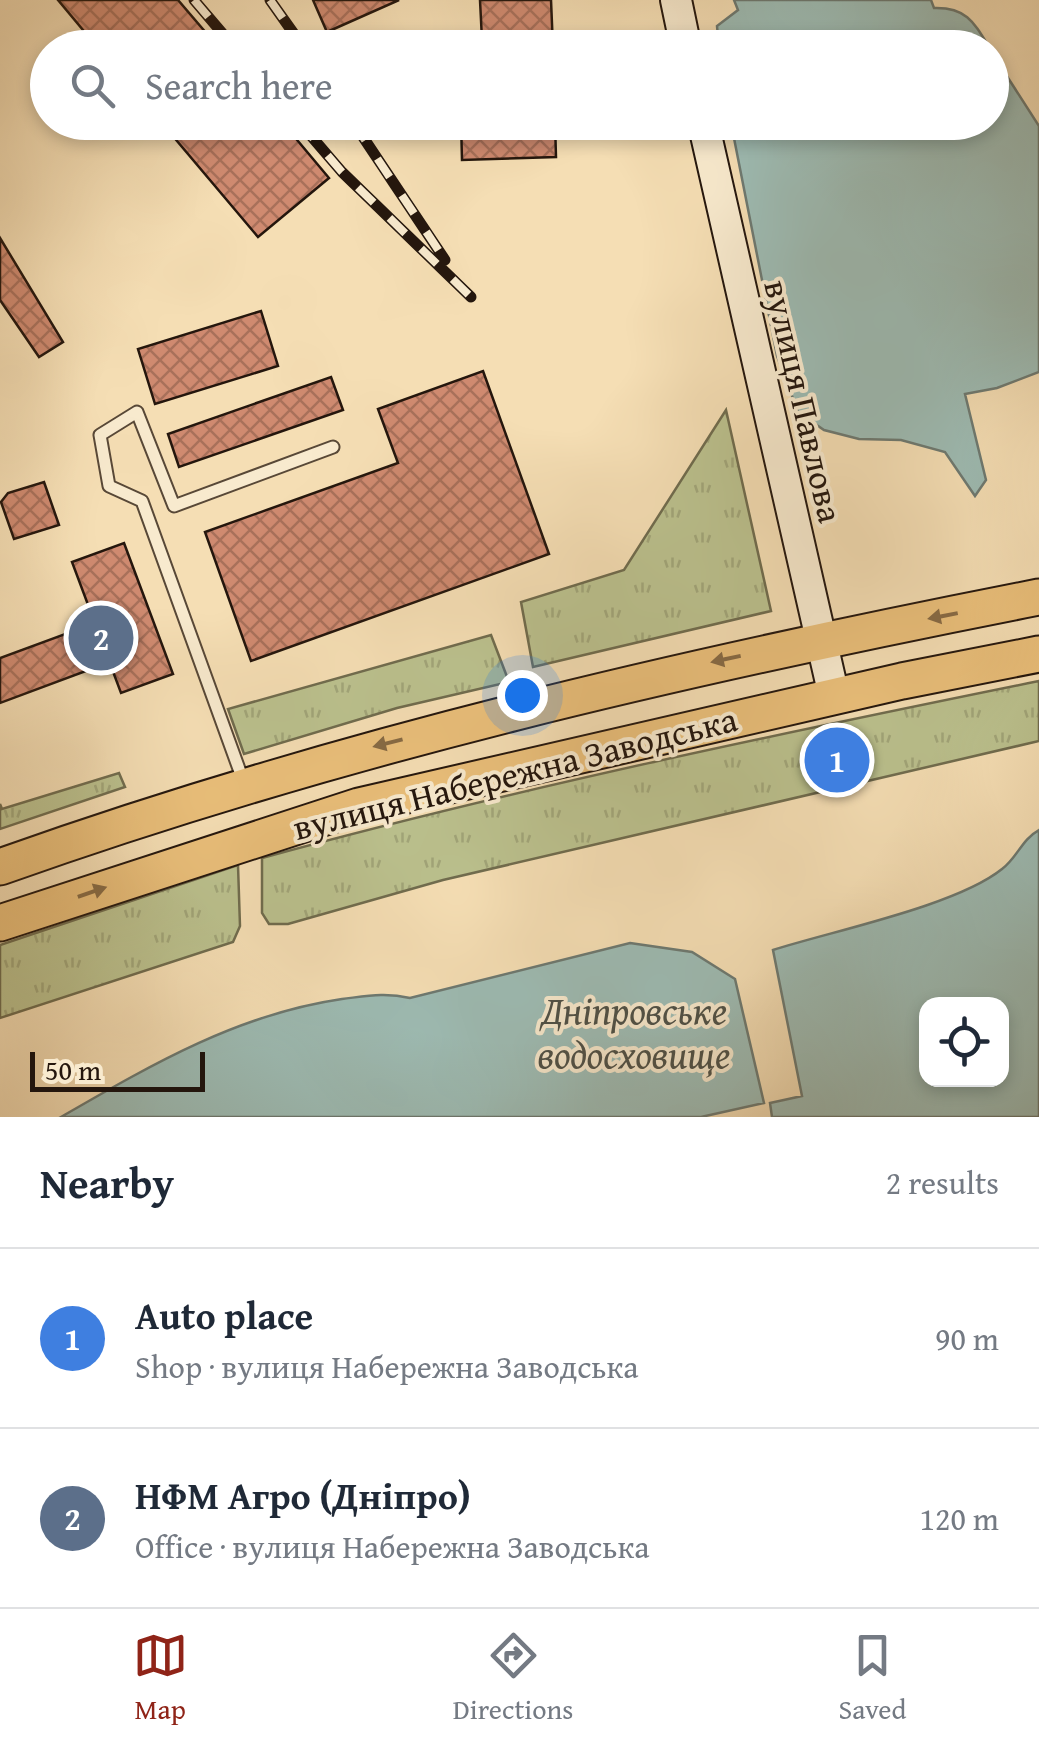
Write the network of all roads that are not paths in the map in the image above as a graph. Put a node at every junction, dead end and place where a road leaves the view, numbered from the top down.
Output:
1 (676, 0) edge
2 (682, 30) edge
3 (707, 140) edge
4 (333, 447) dead end
5 (1039, 597) edge
6 (821, 640) junction
7 (1039, 654) edge
8 (834, 696) junction
9 (244, 784) junction
10 (0, 867) edge
11 (0, 924) edge

1 - 2 main road
3 - 6 main road, вулиця Павлова
4 - 9 lane
5 -> 6 main road, вулиця Набережна Заводська
6 - 8 main road, вулиця Павлова
6 -> 9 main road, вулиця Набережна Заводська
7 - 8 main road, вулиця Набережна Заводська
11 -> 8 main road, вулиця Набережна Заводська
9 - 10 main road, вулиця Набережна Заводська

